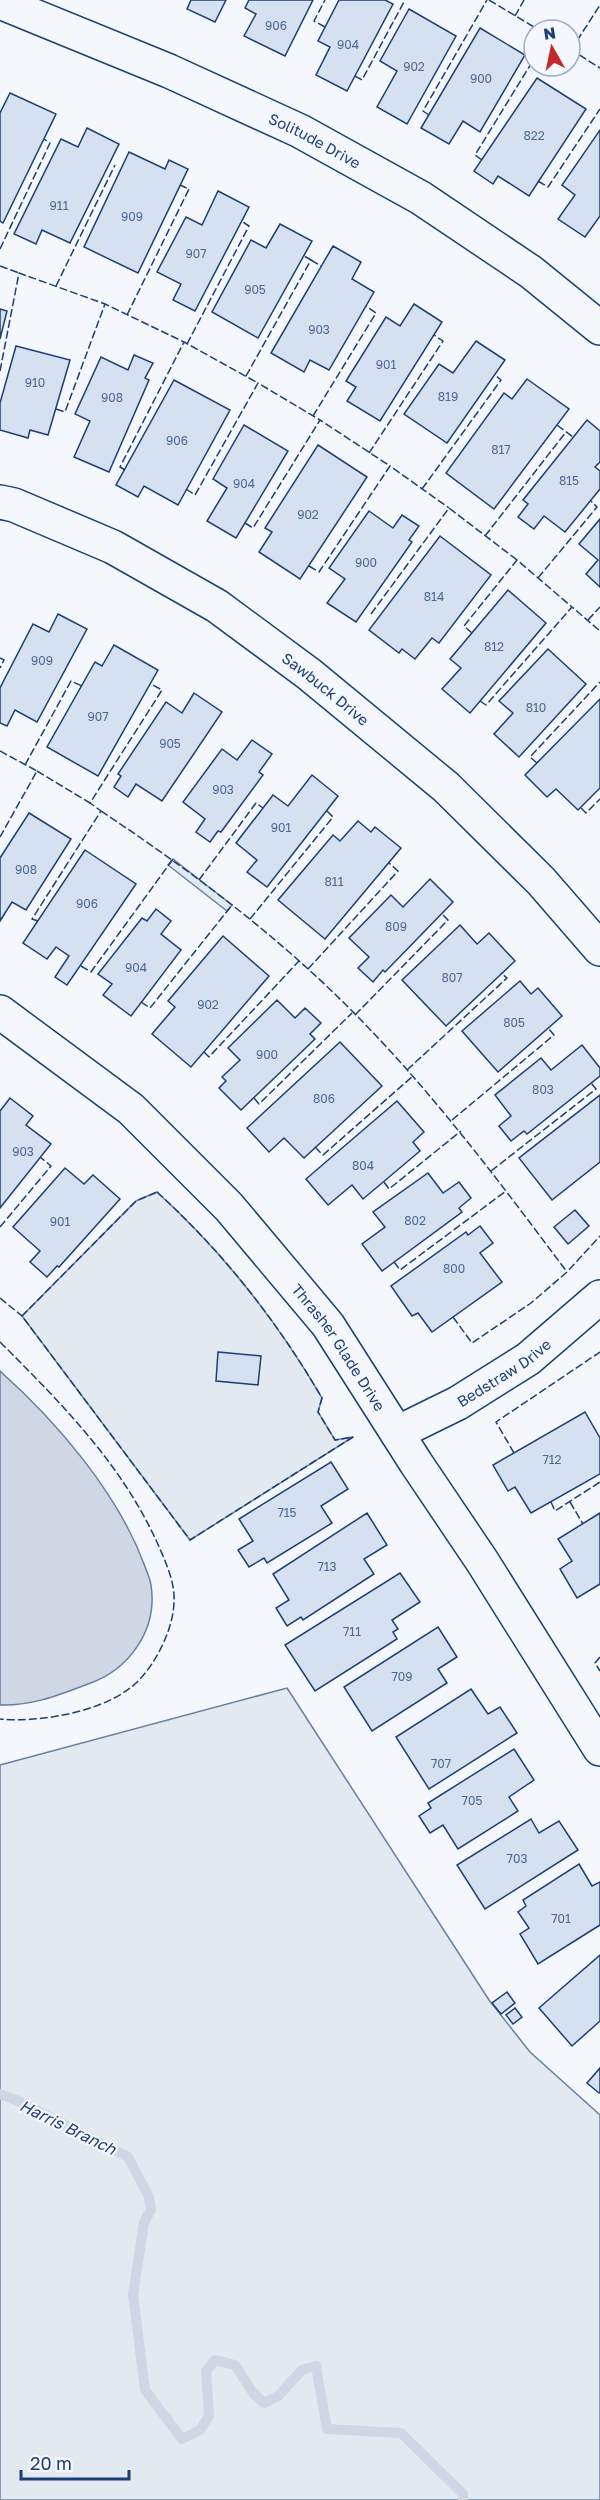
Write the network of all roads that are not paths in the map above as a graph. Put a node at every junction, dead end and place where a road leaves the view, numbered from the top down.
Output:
1 (0, 2) edge
2 (600, 328) edge
3 (0, 502) edge
4 (600, 949) edge
5 (0, 1012) edge
6 (600, 1298) edge
7 (397, 1433) junction
8 (600, 1749) edge

1 - 2 street, Solitude Drive
3 - 4 street, Sawbuck Drive
5 - 7 street, Thrasher Glade Drive
6 - 7 street, Bedstraw Drive
7 - 8 street, Thrasher Glade Drive

